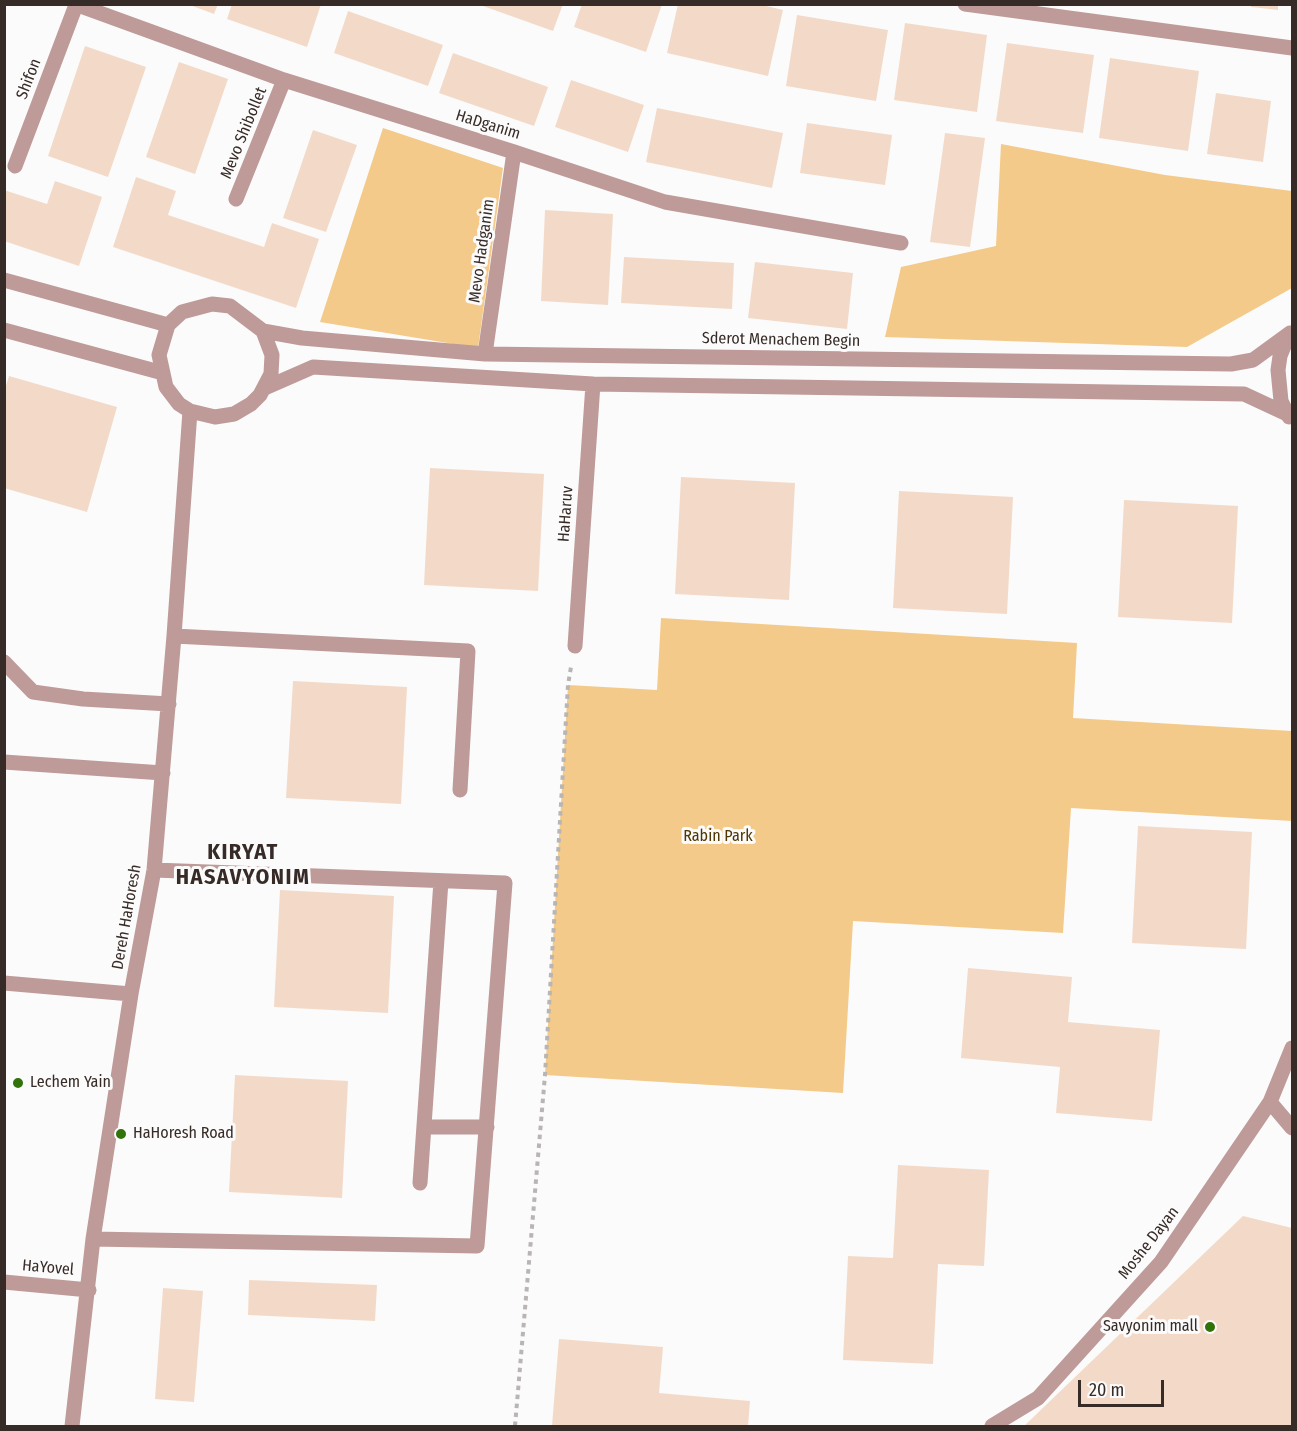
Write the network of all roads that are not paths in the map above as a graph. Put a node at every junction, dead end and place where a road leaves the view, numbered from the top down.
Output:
1 (965, 4) edge
2 (75, 5) edge
3 (1293, 48) edge
4 (285, 80) junction
5 (514, 152) junction
6 (15, 166) dead end
7 (236, 199) dead end
8 (901, 243) dead end
9 (4, 280) edge
10 (168, 325) junction
11 (4, 330) edge
12 (263, 331) junction
13 (1291, 331) edge
14 (485, 354) junction
15 (163, 373) junction
16 (593, 384) junction
17 (265, 388) junction
18 (190, 411) junction
19 (1290, 418) edge
20 (174, 636) junction
21 (575, 646) road end
22 (4, 663) edge
23 (169, 704) junction
24 (4, 762) edge
25 (163, 773) junction
26 (460, 790) dead end
27 (154, 870) junction
28 (441, 881) junction
29 (4, 983) edge
30 (132, 994) junction
31 (1293, 1048) edge
32 (1270, 1102) junction
33 (424, 1126) junction
34 (487, 1127) junction
35 (1293, 1128) edge
36 (420, 1183) dead end
37 (93, 1239) junction
38 (4, 1282) edge
39 (89, 1290) junction
40 (72, 1426) edge
41 (992, 1426) edge

1 - 3 street
2 - 4 street, HaDganim
2 - 6 street, Shifon
4 - 5 street, HaDganim
4 - 7 street, Mevo Shibollet
5 - 8 street, HaDganim
5 - 14 street, Mevo Hadganim
9 - 10 street
10 - 12 street
10 - 15 street
11 - 15 street
12 - 14 street, Sderot Menachem Begin
12 - 17 street
13 - 14 street, Sderot Menachem Begin
13 - 19 street
15 - 18 street
16 - 17 street
16 - 19 street
16 - 21 street, HaHaruv
17 - 18 street
18 - 20 street, Dereh HaHoresh
20 - 23 street, Dereh HaHoresh
20 - 26 street
22 - 23 street
23 - 25 street, Dereh HaHoresh
24 - 25 street
25 - 27 street, Dereh HaHoresh
27 - 28 street
27 - 30 street, Dereh HaHoresh
28 - 33 street
28 - 34 street
29 - 30 street
30 - 37 street, Dereh HaHoresh
31 - 32 street, Moshe Dayan
32 - 35 street
32 - 41 street, Moshe Dayan
33 - 34 street
33 - 36 street
34 - 37 street
37 - 39 street, Dereh HaHoresh
38 - 39 street, HaYovel
39 - 40 street, Dereh HaHoresh

